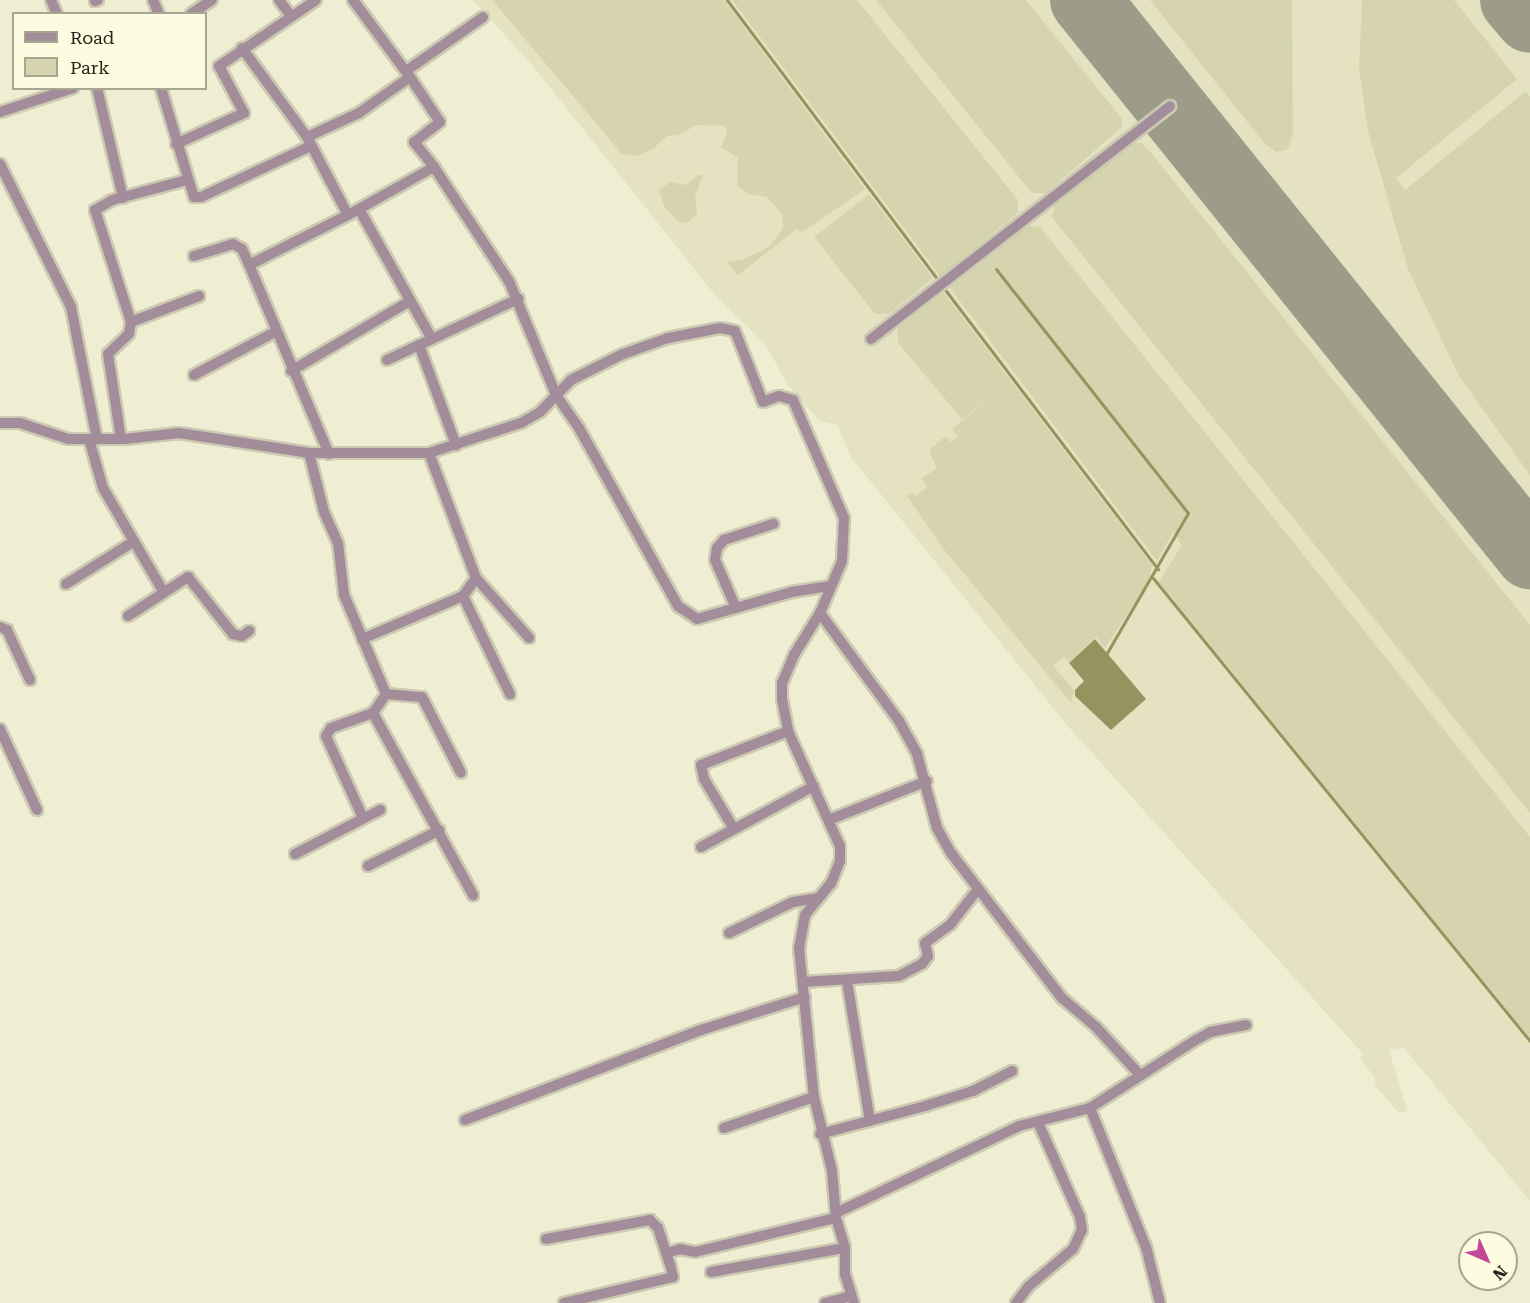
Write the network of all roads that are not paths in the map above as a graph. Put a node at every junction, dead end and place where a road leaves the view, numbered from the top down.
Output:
1 (212, 0) edge
2 (279, 0) edge
3 (316, 0) edge
4 (353, 0) edge
5 (194, 12) edge
6 (291, 16) junction
7 (483, 17) dead end
8 (242, 48) junction
9 (408, 74) junction
10 (97, 90) edge
11 (162, 90) edge
12 (47, 92) edge
13 (1170, 106) dead end
14 (0, 112) edge
15 (309, 142) junction
16 (176, 144) junction
17 (434, 167) junction
18 (1, 171) edge
19 (187, 180) junction
20 (123, 198) junction
21 (359, 209) junction
22 (348, 215) junction
23 (194, 256) dead end
24 (249, 265) junction
25 (199, 296) dead end
26 (518, 299) junction
27 (410, 301) junction
28 (131, 322) junction
29 (275, 333) junction
30 (432, 339) junction
31 (871, 339) dead end
32 (419, 345) junction
33 (387, 360) dead end
34 (291, 371) junction
35 (194, 375) dead end
36 (556, 395) junction
37 (0, 423) edge
38 (93, 439) junction
39 (121, 439) junction
40 (456, 446) junction
41 (309, 453) junction
42 (429, 453) junction
43 (329, 454) junction
44 (773, 524) dead end
45 (133, 542) junction
46 (476, 578) junction
47 (66, 584) dead end
48 (831, 586) junction
49 (163, 591) junction
50 (463, 596) junction
51 (736, 608) junction
52 (820, 612) junction
53 (128, 616) dead end
54 (0, 627) edge
55 (249, 631) dead end
56 (529, 638) dead end
57 (362, 639) junction
58 (30, 681) dead end
59 (386, 694) junction
60 (510, 694) dead end
61 (373, 713) junction
62 (0, 729) edge
63 (788, 731) junction
64 (461, 773) dead end
65 (927, 781) junction
66 (814, 786) junction
67 (37, 810) dead end
68 (380, 810) dead end
69 (363, 818) junction
70 (831, 819) junction
71 (734, 829) junction
72 (440, 830) junction
73 (701, 847) dead end
74 (295, 854) dead end
75 (368, 866) dead end
76 (978, 889) junction
77 (473, 895) dead end
78 (819, 898) junction
79 (729, 933) dead end
80 (848, 981) junction
81 (803, 982) junction
82 (805, 997) junction
83 (1246, 1026) dead end
84 (1012, 1071) dead end
85 (1140, 1075) junction
86 (814, 1097) junction
87 (1090, 1108) junction
88 (465, 1120) dead end
89 (870, 1121) junction
90 (1038, 1122) junction
91 (724, 1128) dead end
92 (820, 1134) junction
93 (836, 1216) junction
94 (546, 1239) dead end
95 (845, 1248) junction
96 (667, 1253) junction
97 (711, 1272) dead end
98 (852, 1299) edge
99 (564, 1303) edge
100 (825, 1303) edge
101 (1016, 1303) edge
102 (1160, 1303) edge

1 - 5 street
2 - 6 street
3 - 6 street
4 - 9 street
6 - 8 street
7 - 9 street
8 - 15 street
8 - 16 street
9 - 15 street
9 - 17 street
10 - 20 street
11 - 16 street
12 - 14 street
13 - 31 street
15 - 19 street
15 - 22 street
16 - 19 street
17 - 21 street
17 - 26 street
18 - 38 street
19 - 20 street
20 - 28 street
21 - 22 street
21 - 27 street
22 - 24 street
23 - 24 street
24 - 29 street
25 - 28 street
26 - 30 street
26 - 36 street
27 - 30 street
27 - 34 street
28 - 39 street
29 - 34 street
29 - 35 street
30 - 32 street
32 - 33 street
32 - 40 street
34 - 43 street
36 - 40 street
36 - 48 street
36 - 51 street
37 - 38 street
38 - 39 street
38 - 45 street
39 - 41 street
40 - 42 street
41 - 43 street
41 - 57 street
42 - 43 street
42 - 46 street
44 - 51 street
45 - 47 street
45 - 49 street
46 - 50 street
46 - 56 street
48 - 51 street
48 - 52 street
49 - 53 street
49 - 55 street
50 - 57 street
50 - 60 street
52 - 63 street
52 - 65 street
54 - 58 street
57 - 59 street
59 - 61 street
59 - 64 street
61 - 69 street
61 - 72 street
62 - 67 street
63 - 66 street
63 - 71 street
65 - 70 street
65 - 76 street
66 - 70 street
66 - 71 street
68 - 69 street
69 - 74 street
70 - 78 street
71 - 73 street
72 - 75 street
72 - 77 street
76 - 80 street
76 - 85 street
78 - 79 street
78 - 81 street
80 - 81 street
80 - 89 street
81 - 82 street
82 - 86 street
82 - 88 street
83 - 85 street
84 - 89 street
85 - 87 street
86 - 91 street
86 - 92 street
87 - 90 street
87 - 102 street
89 - 92 street
90 - 93 street
90 - 101 street
92 - 93 street
93 - 95 street
93 - 96 street
94 - 96 street
95 - 97 street
95 - 98 street
96 - 99 street
98 - 100 street

